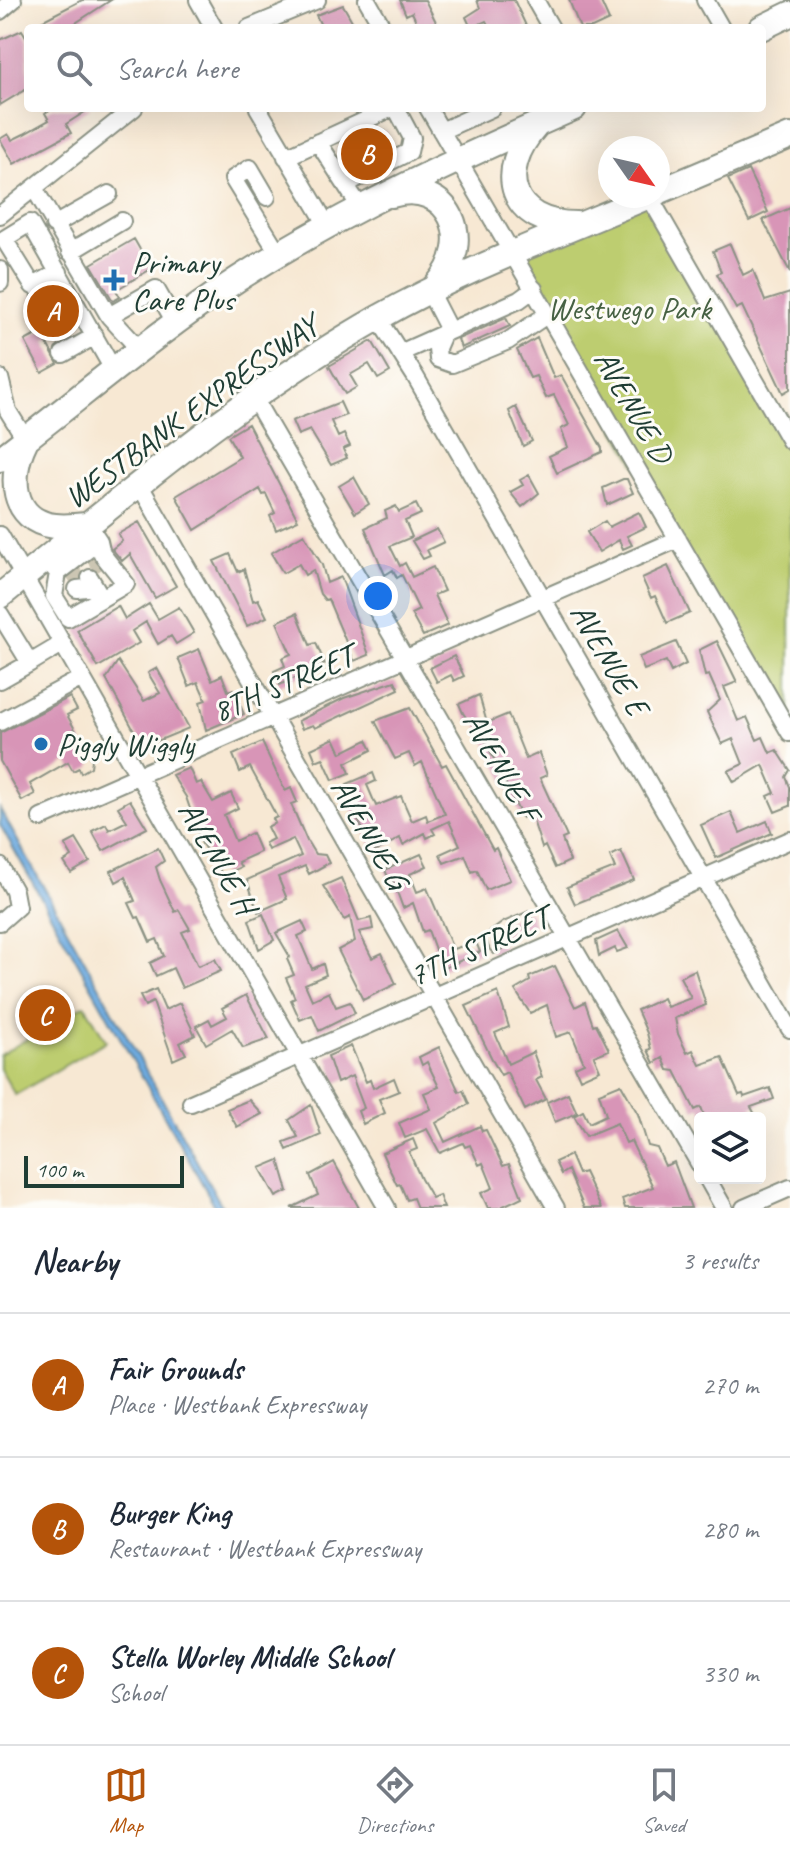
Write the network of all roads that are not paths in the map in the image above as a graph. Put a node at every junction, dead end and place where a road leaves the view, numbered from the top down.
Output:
1 (13, 0) edge
2 (198, 0) edge
3 (317, 0) edge
4 (367, 0) edge
5 (535, 0) edge
6 (705, 0) edge
7 (0, 11) edge
8 (790, 14) edge
9 (212, 24) edge
10 (259, 24) edge
11 (381, 24) edge
12 (549, 24) edge
13 (719, 24) edge
14 (766, 26) edge
15 (129, 112) edge
16 (260, 112) edge
17 (385, 112) edge
18 (396, 112) edge
19 (434, 112) edge
20 (483, 112) edge
21 (554, 112) edge
22 (533, 116) edge
23 (441, 131) junction
24 (318, 142) junction
25 (787, 144) edge
26 (409, 152) junction
27 (286, 157) junction
28 (457, 159) junction
29 (425, 175) junction
30 (348, 183) junction
31 (34, 188) junction
32 (670, 188) edge
33 (109, 194) dead end
34 (267, 197) dead end
35 (365, 204) junction
36 (620, 208) edge
37 (656, 208) edge
38 (0, 215) edge
39 (122, 221) dead end
40 (582, 224) junction
41 (54, 225) junction
42 (327, 225) junction
43 (70, 252) junction
44 (513, 252) junction
45 (279, 254) junction
46 (0, 270) edge
47 (59, 272) dead end
48 (0, 283) edge
49 (534, 289) junction
50 (431, 290) junction
51 (519, 300) junction
52 (548, 314) junction
53 (109, 316) junction
54 (378, 318) junction
55 (532, 323) junction
56 (176, 324) junction
57 (446, 331) junction
58 (95, 336) junction
59 (425, 341) junction
60 (140, 350) junction
61 (400, 353) junction
62 (63, 354) dead end
63 (438, 359) junction
64 (114, 371) junction
65 (0, 378) edge
66 (253, 397) junction
67 (4, 410) edge
68 (26, 440) junction
69 (790, 441) edge
70 (0, 459) edge
71 (139, 484) junction
72 (0, 535) edge
73 (678, 539) junction
74 (82, 569) junction
75 (24, 577) junction
76 (0, 596) edge
77 (543, 599) junction
78 (62, 608) junction
79 (0, 614) edge
80 (47, 617) junction
81 (62, 644) junction
82 (407, 660) junction
83 (30, 663) junction
84 (82, 678) junction
85 (0, 680) edge
86 (272, 718) junction
87 (0, 722) edge
88 (790, 733) edge
89 (138, 775) junction
90 (41, 818) dead end
91 (790, 840) edge
92 (0, 866) edge
93 (703, 878) junction
94 (6, 918) edge
95 (569, 937) junction
96 (432, 997) junction
97 (790, 1029) edge
98 (300, 1055) junction
99 (191, 1103) dead end
100 (694, 1155) edge
101 (710, 1184) edge
102 (790, 1188) edge
103 (387, 1208) edge
104 (556, 1208) edge
105 (724, 1208) edge
106 (744, 1208) edge

1 - 7 street
2 - 9 street
3 - 10 street
4 - 11 street
5 - 12 street
6 - 13 street
8 - 14 highway
15 - 31 street
16 - 27 street
17 - 24 street
18 - 26 street
19 - 23 street, AVENUE D
20 - 23 street
21 - 22 highway
22 - 28 highway
22 - 40 highway
23 - 28 street, AVENUE D
24 - 27 street
24 - 30 street
25 - 32 highway
26 - 29 street
26 - 30 street
27 - 42 street
28 - 29 highway
28 - 44 street, AVENUE D
29 - 35 highway
30 - 35 street
31 - 38 street
31 - 41 street
33 - 41 street
34 - 45 street
35 - 42 highway
35 - 50 highway
36 - 40 highway, WESTBANK EXPRESSWAY
37 - 69 street
39 - 43 street
40 - 44 highway, WESTBANK EXPRESSWAY
41 - 43 street
42 - 45 highway
43 - 53 street
44 - 49 street, AVENUE D
44 - 50 highway, WESTBANK EXPRESSWAY
45 - 56 highway
46 - 48 street
47 - 58 street
49 - 51 street
49 - 52 street, AVENUE D
50 - 54 highway, WESTBANK EXPRESSWAY
50 - 57 street
51 - 55 street
51 - 57 street
52 - 55 street
52 - 73 street, AVENUE D
53 - 56 street
53 - 60 street
54 - 61 street, AVENUE E
54 - 66 highway, WESTBANK EXPRESSWAY
55 - 63 street
56 - 60 highway
57 - 59 street
57 - 63 street
58 - 62 street
58 - 64 street
59 - 61 street
59 - 63 street
60 - 64 highway
61 - 77 street, AVENUE E
64 - 68 highway
65 - 67 street
66 - 71 highway, WESTBANK EXPRESSWAY
66 - 82 street, AVENUE F
67 - 68 street
68 - 70 highway
68 - 74 highway
71 - 74 highway, WESTBANK EXPRESSWAY
71 - 86 street, AVENUE G
72 - 75 street, AVENUE H
73 - 77 street, 8TH STREET
73 - 88 street, AVENUE D
74 - 75 highway, WESTBANK EXPRESSWAY
74 - 78 street
74 - 78 street
75 - 76 highway, WESTBANK EXPRESSWAY
75 - 80 street, AVENUE H
77 - 82 street, 8TH STREET
77 - 93 street, AVENUE E
78 - 80 street
79 - 83 street
80 - 81 street, AVENUE H
81 - 83 street
81 - 84 street, AVENUE H
82 - 86 street, 8TH STREET
82 - 95 street, AVENUE F
83 - 85 street
84 - 87 street
84 - 89 street, AVENUE H
86 - 89 street, 8TH STREET
86 - 96 street, AVENUE G
89 - 90 street, 8TH STREET
89 - 98 street, AVENUE H
91 - 93 street, 7TH STREET
92 - 94 street
93 - 95 street, 7TH STREET
93 - 97 street, AVENUE E
95 - 96 street, 7TH STREET
95 - 100 street, AVENUE F
96 - 98 street, 7TH STREET
96 - 104 street, AVENUE G
98 - 99 street, 7TH STREET
98 - 103 street, AVENUE H
101 - 105 street
102 - 106 street

